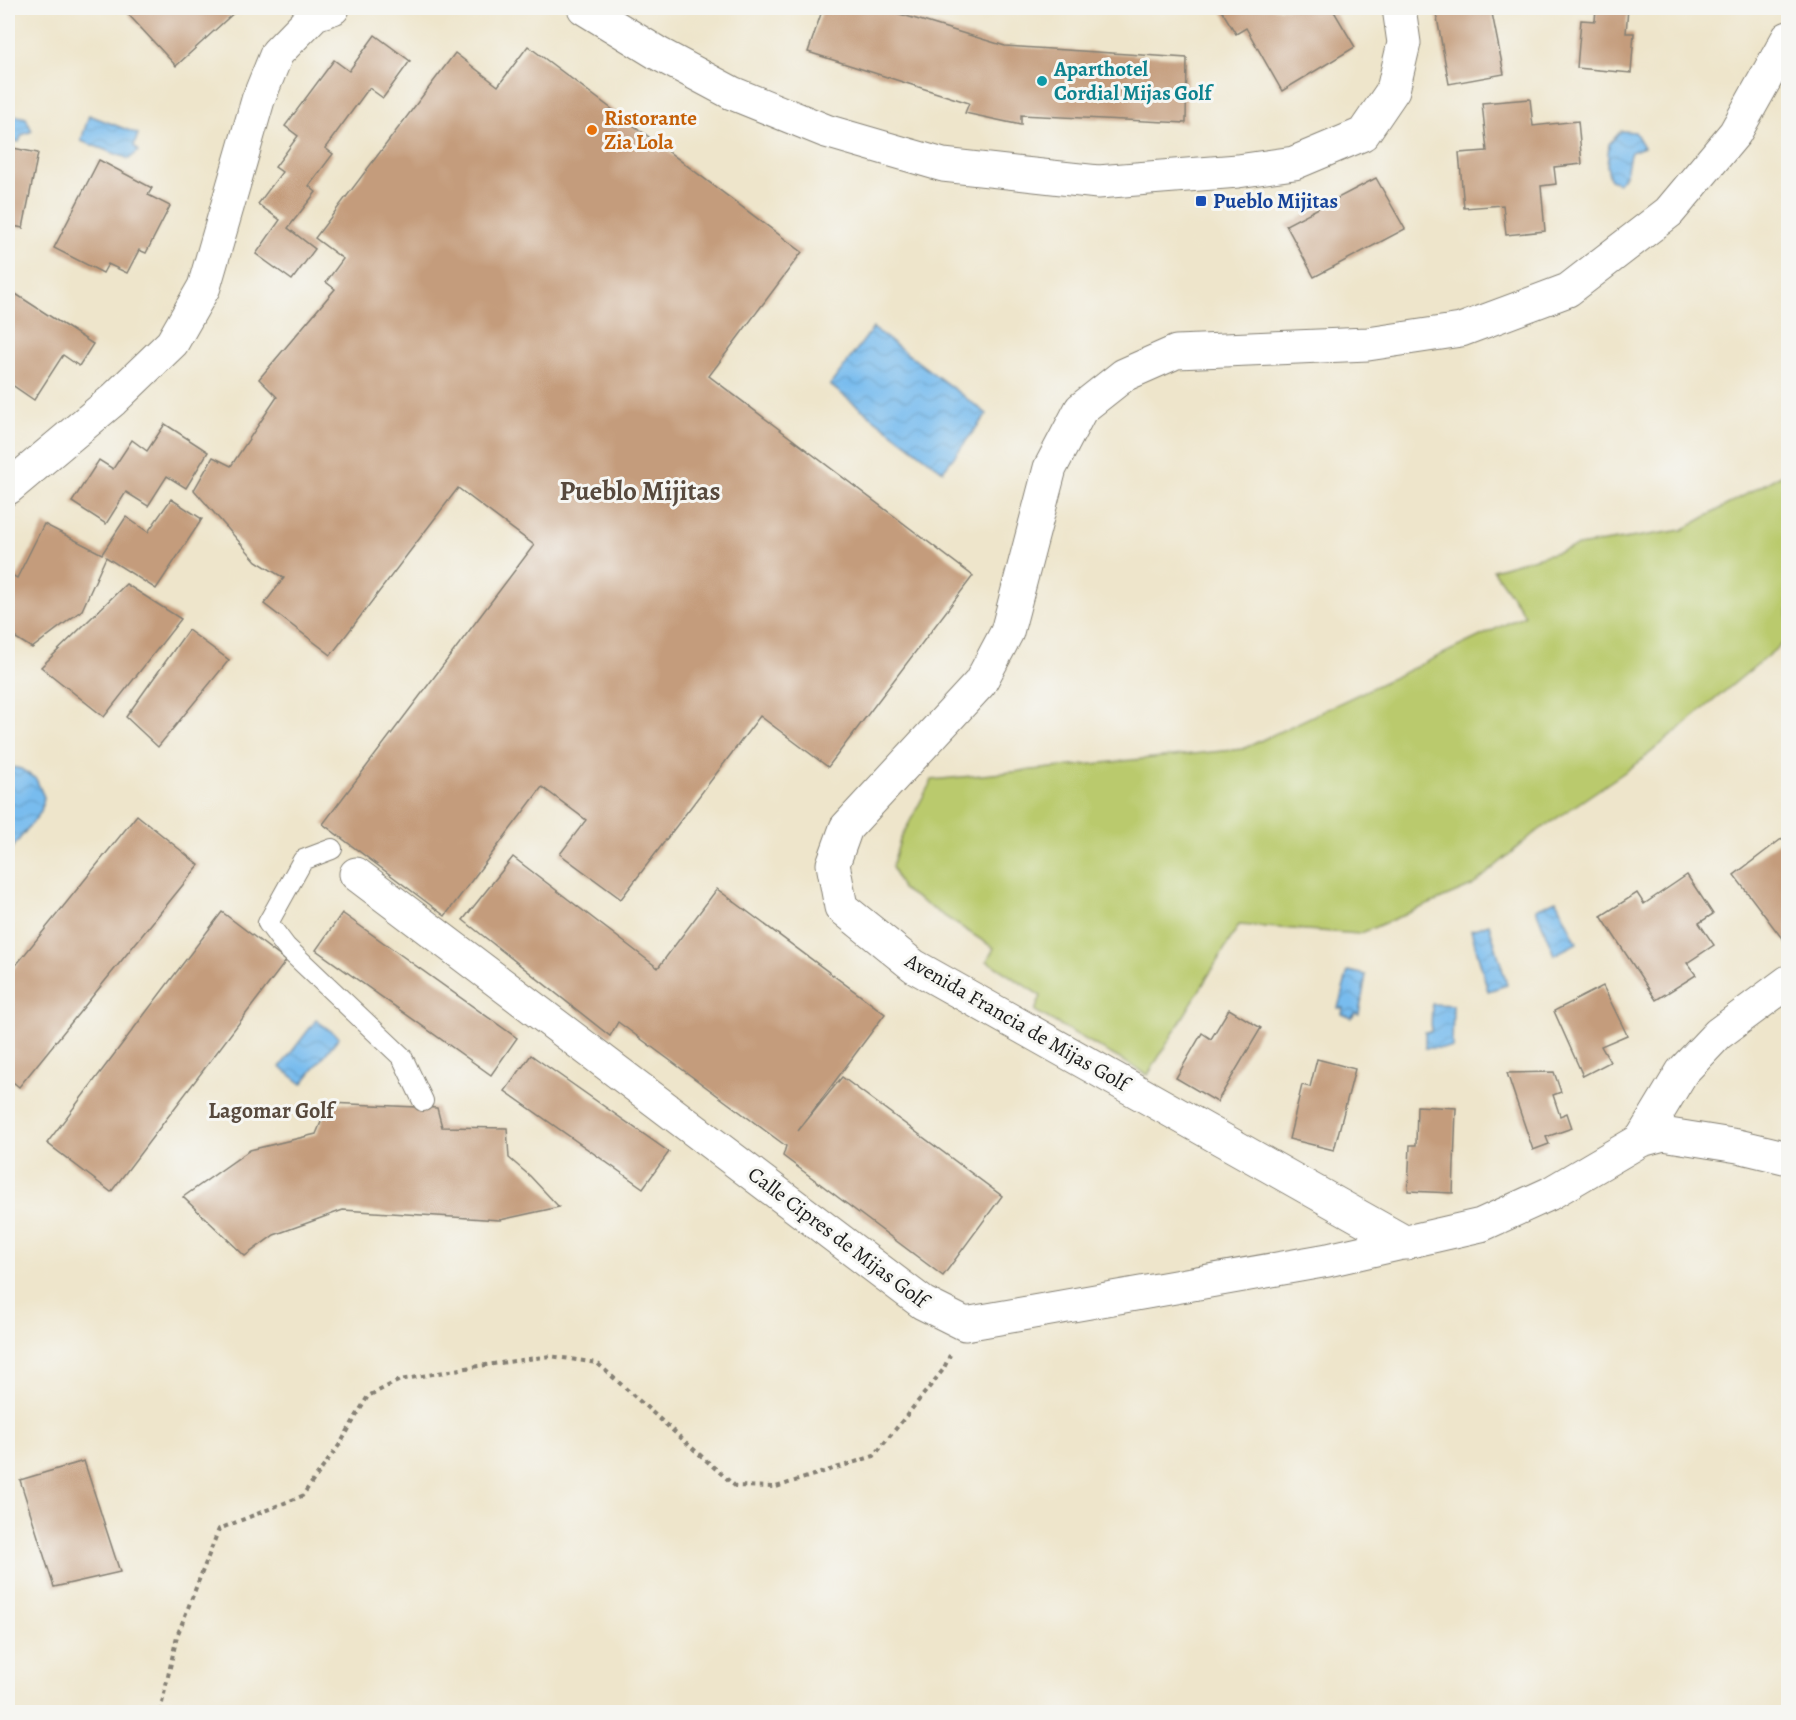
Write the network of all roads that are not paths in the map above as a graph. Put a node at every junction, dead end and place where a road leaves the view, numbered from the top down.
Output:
1 (333, 8) edge
2 (584, 8) edge
3 (632, 8) edge
4 (1399, 8) edge
5 (1788, 38) edge
6 (647, 45) junction
7 (8, 488) edge
8 (332, 849) dead end
9 (356, 874) dead end
10 (1788, 981) edge
11 (423, 1101) dead end
12 (1641, 1140) junction
13 (1788, 1158) edge
14 (1406, 1244) junction

1 - 7 street
2 - 6 street
3 - 6 street
4 - 6 street
5 - 14 street, Avenida Francia de Mijas Golf
8 - 11 lane
9 - 14 street, Calle Cipres de Mijas Golf
10 - 12 street
12 - 13 street
12 - 14 street

